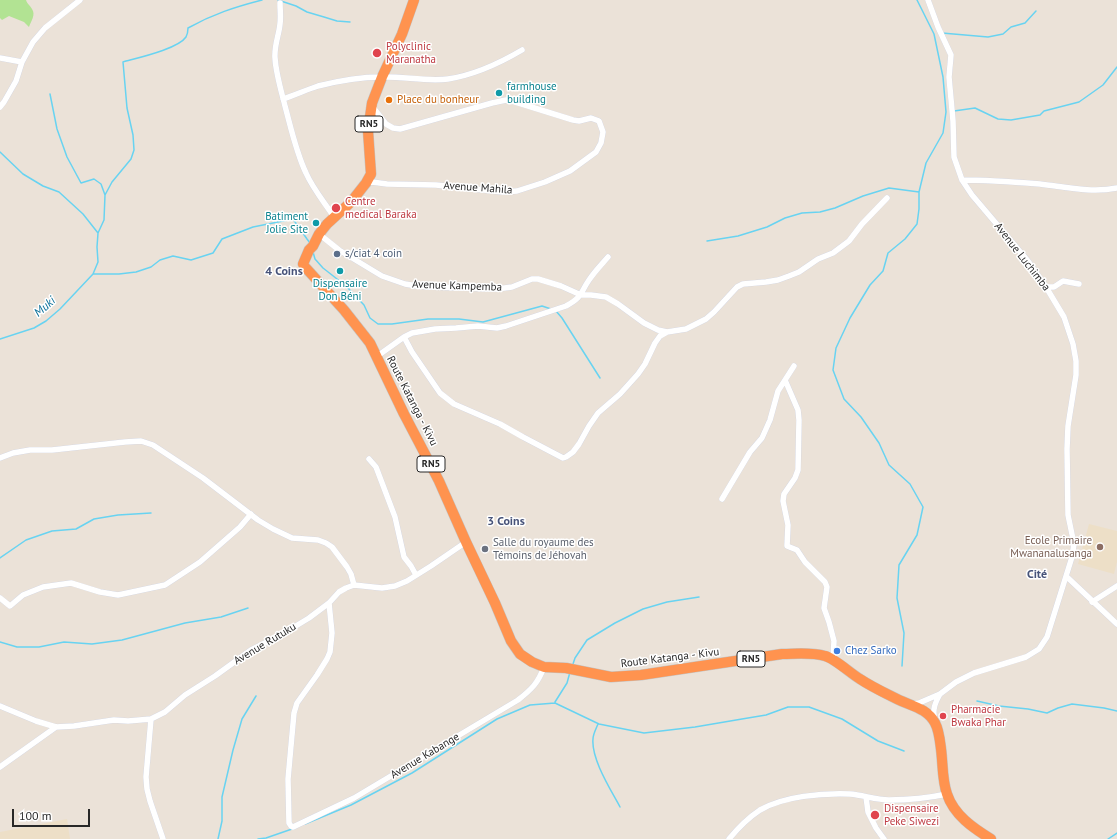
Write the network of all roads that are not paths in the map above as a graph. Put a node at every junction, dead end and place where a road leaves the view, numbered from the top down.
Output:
1 (80, 0) edge
2 (414, 0) edge
3 (928, 0) edge
4 (280, 3) dead end
5 (522, 50) dead end
6 (0, 58) edge
7 (22, 62) junction
8 (382, 77) junction
9 (283, 100) junction
10 (372, 106) junction
11 (0, 107) edge
12 (962, 180) junction
13 (366, 183) junction
14 (1117, 188) edge
15 (888, 198) dead end
16 (334, 217) junction
17 (319, 234) junction
18 (608, 257) dead end
19 (1079, 284) dead end
20 (1046, 287) junction
21 (581, 295) junction
22 (667, 332) junction
23 (404, 337) junction
24 (376, 357) junction
25 (794, 366) dead end
26 (785, 380) junction
27 (0, 458) edge
28 (369, 459) dead end
29 (722, 499) dead end
30 (251, 514) junction
31 (466, 542) junction
32 (416, 575) junction
33 (1066, 577) junction
34 (354, 586) junction
35 (1117, 586) edge
36 (0, 598) edge
37 (1092, 602) junction
38 (329, 603) junction
39 (1117, 624) edge
40 (833, 660) junction
41 (544, 667) junction
42 (940, 694) junction
43 (912, 704) junction
44 (0, 706) edge
45 (151, 719) junction
46 (936, 724) junction
47 (56, 727) junction
48 (0, 767) edge
49 (947, 794) junction
50 (866, 797) junction
51 (164, 839) edge
52 (729, 839) edge
53 (884, 839) edge
54 (991, 839) edge

1 - 7 street
2 - 8 highway, Route Katanga - Kivu / RN5
3 - 12 street, Avenue Luchimba
4 - 9 street
5 - 8 street
6 - 7 street
7 - 11 street
8 - 9 street
8 - 10 highway, Route Katanga - Kivu / RN5
9 - 16 street
10 - 13 highway, Route Katanga - Kivu / RN5
10 - 13 street, Avenue Mahila
12 - 14 street
12 - 20 street, Avenue Luchimba
13 - 16 highway, Route Katanga - Kivu / RN5
15 - 22 street
16 - 17 highway, Route Katanga - Kivu / RN5
17 - 21 street, Avenue Kampemba
17 - 24 highway, Route Katanga - Kivu / RN5
18 - 21 street
19 - 20 street
20 - 33 street, Avenue Luchimba
21 - 22 street
21 - 23 street
22 - 23 street
23 - 24 street
24 - 31 highway, Route Katanga - Kivu / RN5
25 - 26 street
26 - 29 street
26 - 40 street
27 - 30 street
28 - 32 street
30 - 34 street
30 - 36 street
31 - 32 street
31 - 41 highway, Route Katanga - Kivu / RN5
32 - 34 street
33 - 37 street
33 - 42 street, Avenue Luchimba
34 - 38 street, Avenue Rutuku
35 - 37 street
37 - 39 street
38 - 41 street, Avenue Kabange
38 - 45 street, Avenue Rutuku
40 - 41 highway, Route Katanga - Kivu / RN5
40 - 43 highway, Route Katanga - Kivu / RN5
42 - 43 street, Avenue Luchimba
42 - 46 street
43 - 46 highway, RN5
44 - 47 street
45 - 47 street, Avenue Rutuku
45 - 51 street
46 - 49 highway
47 - 48 street
49 - 50 street
49 - 54 highway
50 - 52 street
50 - 53 street

